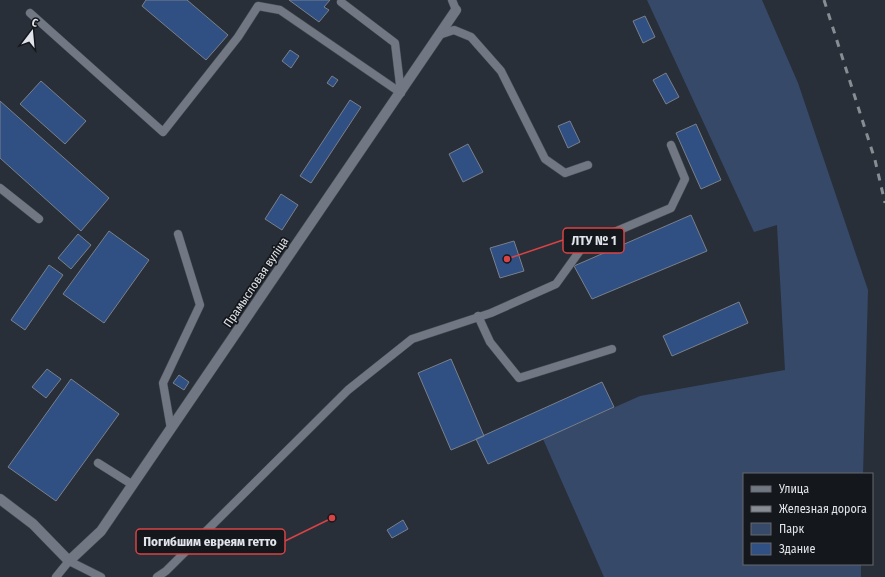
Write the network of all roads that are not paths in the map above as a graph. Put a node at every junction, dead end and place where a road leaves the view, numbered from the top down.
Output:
1 (452, 0) edge
2 (341, 2) dead end
3 (456, 10) joint
4 (30, 13) dead end
5 (439, 35) junction
6 (401, 93) junction
7 (671, 145) dead end
8 (588, 165) dead end
9 (0, 188) edge
10 (39, 219) dead end
11 (178, 234) dead end
12 (478, 316) junction
13 (612, 349) dead end
14 (171, 429) junction
15 (98, 463) dead end
16 (132, 485) junction
17 (0, 499) edge
18 (69, 561) junction
19 (56, 577) edge
20 (101, 577) edge
21 (157, 577) edge

1 - 3 lane
2 - 6 lane
3 - 5 street, Прамысловая вуліца
4 - 6 lane
5 - 6 street, Прамысловая вуліца
5 - 8 lane
6 - 14 street, Прамысловая вуліца
7 - 12 lane
9 - 10 lane
11 - 14 lane
12 - 13 lane
12 - 21 lane
14 - 16 street, Прамысловая вуліца
15 - 16 lane
16 - 18 street, Прамысловая вуліца
17 - 18 street
18 - 19 lane
18 - 20 lane

